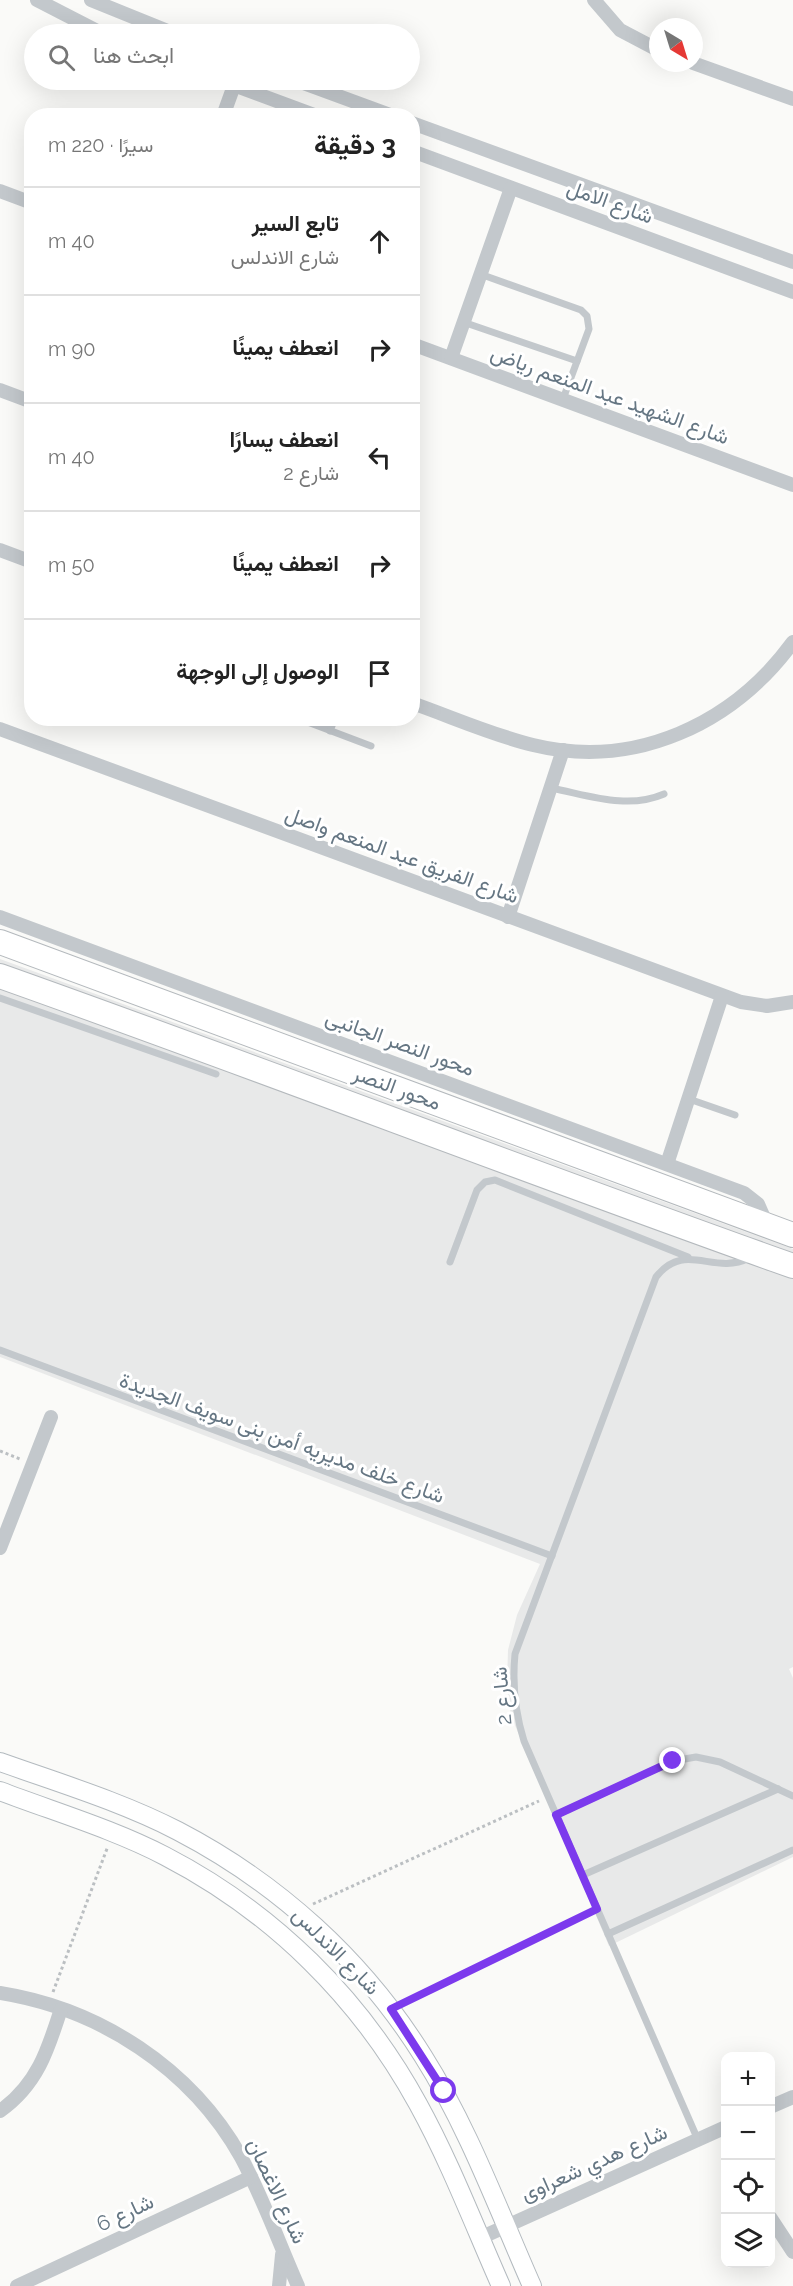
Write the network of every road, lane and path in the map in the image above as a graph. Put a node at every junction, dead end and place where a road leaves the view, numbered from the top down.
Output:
1 (37, 0) edge
2 (91, 0) edge
3 (594, 0) edge
4 (84, 24) edge
5 (150, 24) edge
6 (649, 45) edge
7 (703, 67) edge
8 (232, 90) edge
9 (254, 90) edge
10 (322, 90) edge
11 (793, 99) edge
12 (226, 108) edge
13 (298, 108) edge
14 (371, 108) edge
15 (420, 126) edge
16 (420, 154) edge
17 (511, 188) junction
18 (0, 191) edge
19 (24, 200) edge
20 (793, 262) edge
21 (480, 274) junction
22 (793, 292) edge
23 (464, 322) junction
24 (420, 347) edge
25 (450, 358) junction
26 (577, 361) junction
27 (0, 390) edge
28 (24, 399) edge
29 (563, 399) junction
30 (793, 485) edge
31 (0, 550) edge
32 (24, 559) edge
33 (793, 642) edge
34 (420, 706) edge
35 (317, 726) edge
36 (332, 726) edge
37 (0, 729) edge
38 (330, 731) junction
39 (372, 746) dead end
40 (563, 750) junction
41 (550, 788) junction
42 (664, 794) dead end
43 (0, 917) edge
44 (508, 917) junction
45 (0, 942) edge
46 (0, 976) edge
47 (722, 996) junction
48 (0, 998) edge
49 (793, 1002) edge
50 (251, 1034) junction
51 (240, 1062) junction
52 (216, 1074) dead end
53 (689, 1099) junction
54 (735, 1115) dead end
55 (667, 1164) junction
56 (768, 1227) junction
57 (793, 1235) edge
58 (756, 1253) junction
59 (690, 1257) junction
60 (450, 1262) dead end
61 (793, 1266) edge
62 (0, 1350) edge
63 (51, 1417) dead end
64 (0, 1451) edge
65 (33, 1464) junction
66 (0, 1548) edge
67 (552, 1556) junction
68 (0, 1761) edge
69 (778, 1789) junction
70 (0, 1791) edge
71 (793, 1796) edge
72 (549, 1797) junction
73 (556, 1815) junction
74 (112, 1833) junction
75 (793, 1850) edge
76 (583, 1875) junction
77 (597, 1909) junction
78 (298, 1911) junction
79 (608, 1934) junction
80 (0, 1993) edge
81 (55, 2007) junction
82 (391, 2009) junction
83 (793, 2097) edge
84 (773, 2106) edge
85 (0, 2111) edge
86 (721, 2132) edge
87 (698, 2140) junction
88 (251, 2177) junction
89 (775, 2223) edge
90 (506, 2226) junction
91 (480, 2238) junction
92 (283, 2252) junction
93 (793, 2252) edge
94 (17, 2286) edge
95 (279, 2286) edge
96 (298, 2286) edge
97 (501, 2286) edge
98 (532, 2286) edge

1 - 4 street
2 - 5 street
3 - 6 street
7 - 11 street
8 - 12 street
9 - 13 street
10 - 14 street
15 - 20 street, شارع الامل
16 - 17 street, شارع الامل
17 - 21 street
17 - 22 street, شارع الامل
18 - 19 street
21 - 23 street
21 - 26 lane
23 - 25 street
23 - 26 lane
24 - 25 street, شارع الشهيد عبد المنعم رياض
25 - 29 street, شارع الشهيد عبد المنعم رياض
26 - 29 lane
27 - 28 street
29 - 30 street, شارع الشهيد عبد المنعم رياض
31 - 32 street
33 - 40 street
34 - 40 street
35 - 38 lane
36 - 38 lane
37 - 44 street, شارع الفريق عبد المنعم واصل
38 - 39 lane
40 - 41 street
41 - 42 lane
41 - 44 street
43 - 55 street, محور النصر الجانبى
44 - 47 street, شارع الفريق عبد المنعم واصل
45 - 50 highway, محور النصر
46 - 51 highway, محور النصر
47 - 49 street, شارع الفريق عبد المنعم واصل
47 - 53 street
48 - 52 lane
50 - 51 highway
50 - 56 highway, محور النصر
51 - 58 highway, محور النصر
53 - 54 lane
53 - 55 street
55 - 56 street, محور النصر الجانبى
56 - 57 highway, محور النصر
58 - 59 lane
58 - 61 highway, محور النصر
59 - 60 lane
59 - 67 lane, شارع 2
62 - 67 lane, شارع خلف مديريه أمن بنى سويف الجديدة
63 - 65 street
64 - 65 path
65 - 66 street
67 - 72 lane, شارع 2
68 - 78 street, شارع الاندلس
69 - 71 lane
69 - 73 lane
69 - 76 lane
70 - 74 street, شارع الاندلس
72 - 73 lane, شارع 2
72 - 78 path
73 - 76 lane, شارع 2
74 - 81 path
74 - 91 street, شارع الاندلس
75 - 79 lane
76 - 77 lane, شارع 2
77 - 79 lane, شارع 2
77 - 82 path
78 - 82 street, شارع الاندلس
79 - 87 lane, شارع 2
80 - 81 street, شارع الاغصان
81 - 85 street
81 - 88 street, شارع الاغصان
82 - 90 street, شارع الاندلس
83 - 84 street
86 - 87 street, شارع هدي شعراوى
87 - 90 street, شارع هدي شعراوى
88 - 92 street, شارع الاغصان
88 - 94 street, شارع 6
89 - 93 street
90 - 91 street, شارع هدي شعراوى
90 - 98 street, شارع الاندلس
91 - 97 street, شارع الاندلس
92 - 95 street
92 - 96 street, شارع الاغصان

